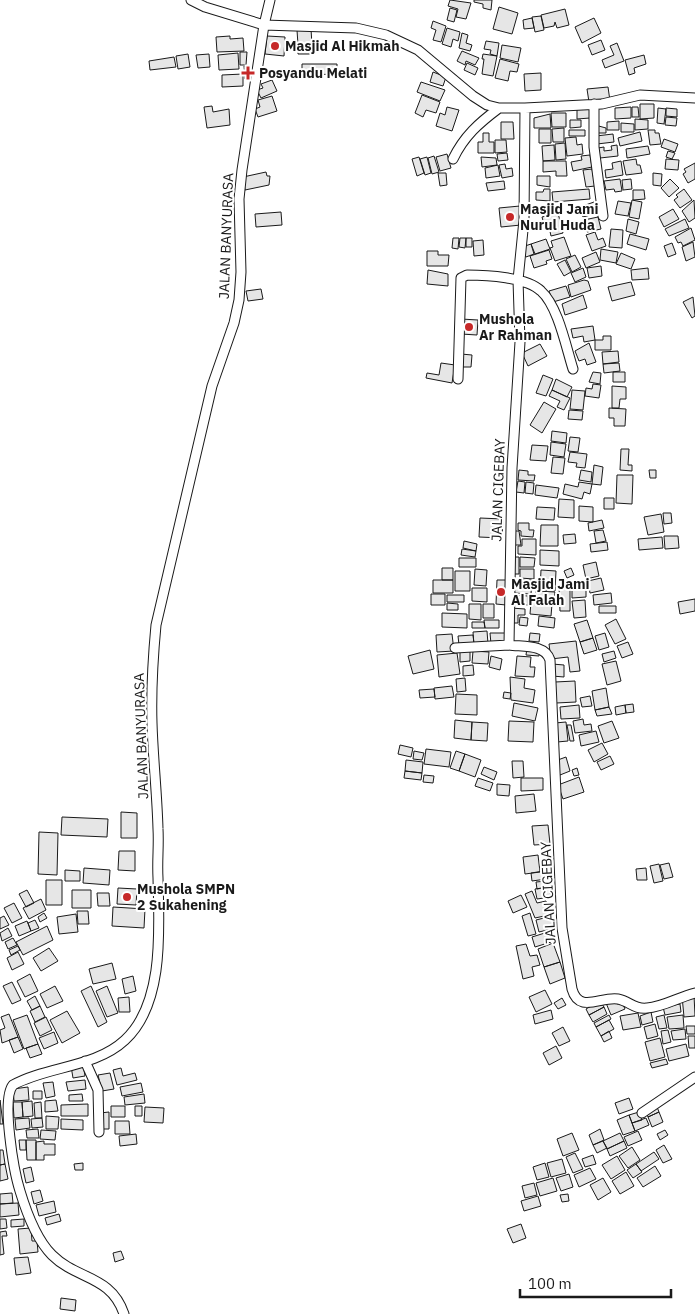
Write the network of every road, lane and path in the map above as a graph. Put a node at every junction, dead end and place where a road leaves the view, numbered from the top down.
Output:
1 (191, 0) edge
2 (270, 0) edge
3 (264, 25) junction
4 (695, 98) edge
5 (594, 104) junction
6 (499, 108) junction
7 (525, 108) junction
8 (453, 159) dead end
9 (604, 216) dead end
10 (518, 280) junction
11 (573, 369) dead end
12 (458, 379) dead end
13 (509, 646) junction
14 (455, 648) dead end
15 (695, 993) edge
16 (85, 1061) junction
17 (695, 1077) edge
18 (642, 1113) dead end
19 (99, 1132) dead end
20 (124, 1314) edge

1 - 3 street
2 - 3 street, JALAN BANYURASA
3 - 6 street
3 - 16 street, JALAN BANYURASA
4 - 5 street
5 - 7 street
5 - 9 street
6 - 7 street
6 - 8 street
7 - 10 street, JALAN CIGEBAY
10 - 11 street
10 - 12 street
10 - 13 street, JALAN CIGEBAY
13 - 14 street
13 - 15 street, JALAN CIGEBAY
16 - 19 street
16 - 20 street, JALAN BANYURASA
17 - 18 street

